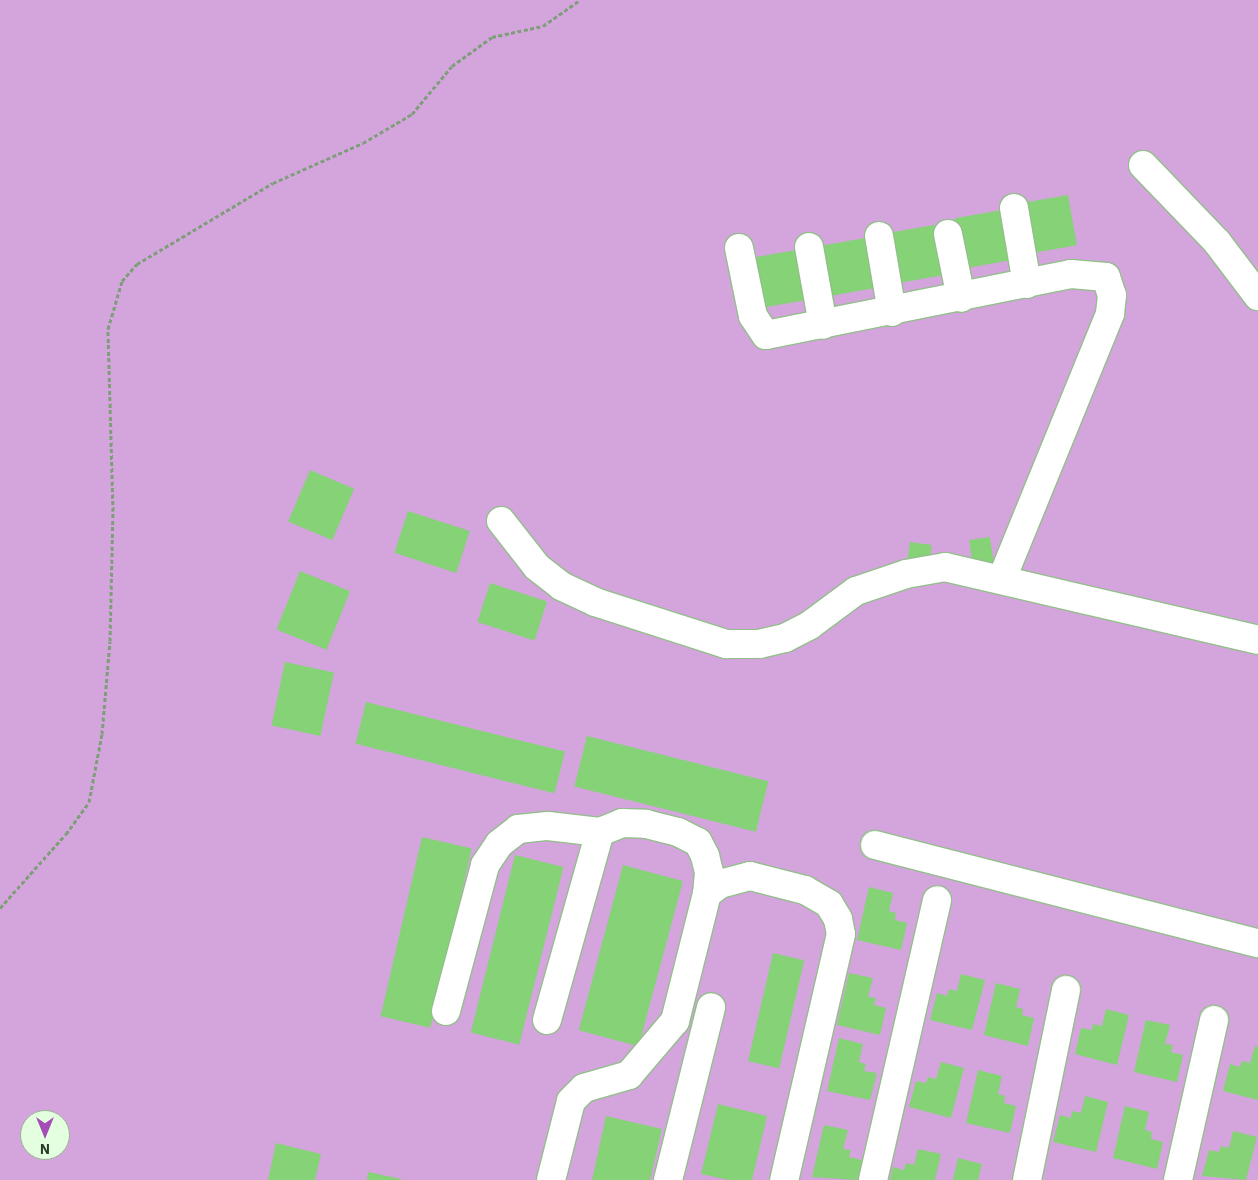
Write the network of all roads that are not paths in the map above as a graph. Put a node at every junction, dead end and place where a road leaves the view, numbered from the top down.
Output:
1 (1143, 165) dead end
2 (1014, 208) dead end
3 (948, 234) dead end
4 (879, 236) dead end
5 (809, 247) dead end
6 (739, 248) dead end
7 (1027, 284) junction
8 (1258, 296) edge
9 (961, 298) junction
10 (892, 312) junction
11 (823, 325) junction
12 (501, 521) dead end
13 (1002, 579) junction
14 (1258, 640) edge
15 (600, 832) junction
16 (875, 845) dead end
17 (707, 894) junction
18 (937, 900) dead end
19 (1258, 943) edge
20 (1066, 990) dead end
21 (711, 1007) dead end
22 (446, 1011) dead end
23 (547, 1020) dead end
24 (1214, 1020) dead end
25 (551, 1180) edge
26 (668, 1180) edge
27 (784, 1180) edge
28 (873, 1180) edge
29 (1027, 1180) edge
30 (1178, 1180) edge

1 - 8 street
2 - 7 street
3 - 9 street
4 - 10 street
5 - 11 street
6 - 11 street
7 - 9 street
7 - 13 street
9 - 10 street
10 - 11 street
12 - 13 street
13 - 14 street
15 - 17 street
15 - 22 street
15 - 23 street
16 - 19 street
17 - 25 street
17 - 27 street
18 - 28 street
20 - 29 street
21 - 26 street
24 - 30 street

